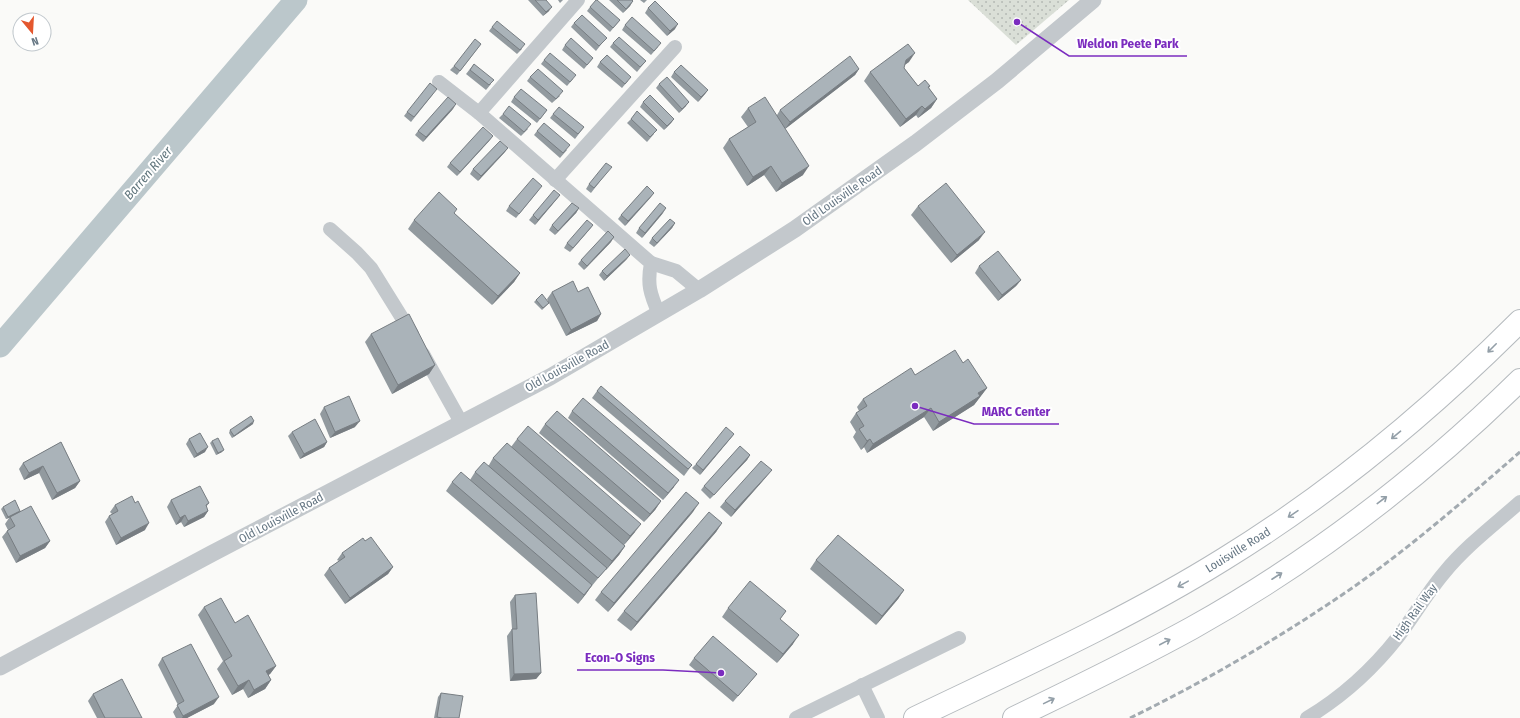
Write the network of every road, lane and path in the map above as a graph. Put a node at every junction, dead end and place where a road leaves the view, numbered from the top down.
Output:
1 (578, 0) edge
2 (1093, 0) edge
3 (676, 46) dead end
4 (439, 82) dead end
5 (479, 113) junction
6 (555, 180) junction
7 (330, 230) dead end
8 (651, 263) junction
9 (699, 290) junction
10 (658, 314) junction
11 (1520, 321) edge
12 (1520, 380) edge
13 (462, 424) junction
14 (1520, 502) edge
15 (959, 638) dead end
16 (0, 667) edge
17 (862, 685) junction
18 (796, 718) edge
19 (878, 718) edge
20 (915, 718) edge
21 (1014, 718) edge
22 (1307, 718) edge

1 - 5 street
2 - 9 street, Old Louisville Road
3 - 6 street
4 - 5 street
5 - 6 street
6 - 8 street
7 - 13 street
8 - 9 street
8 - 10 street
9 - 10 street, Old Louisville Road
10 - 13 street, Old Louisville Road
11 -> 20 main road, Louisville Road
21 -> 12 main road
13 - 16 street, Old Louisville Road
14 - 22 street, High Rail Way
15 - 17 street
17 - 18 street
17 - 19 street

